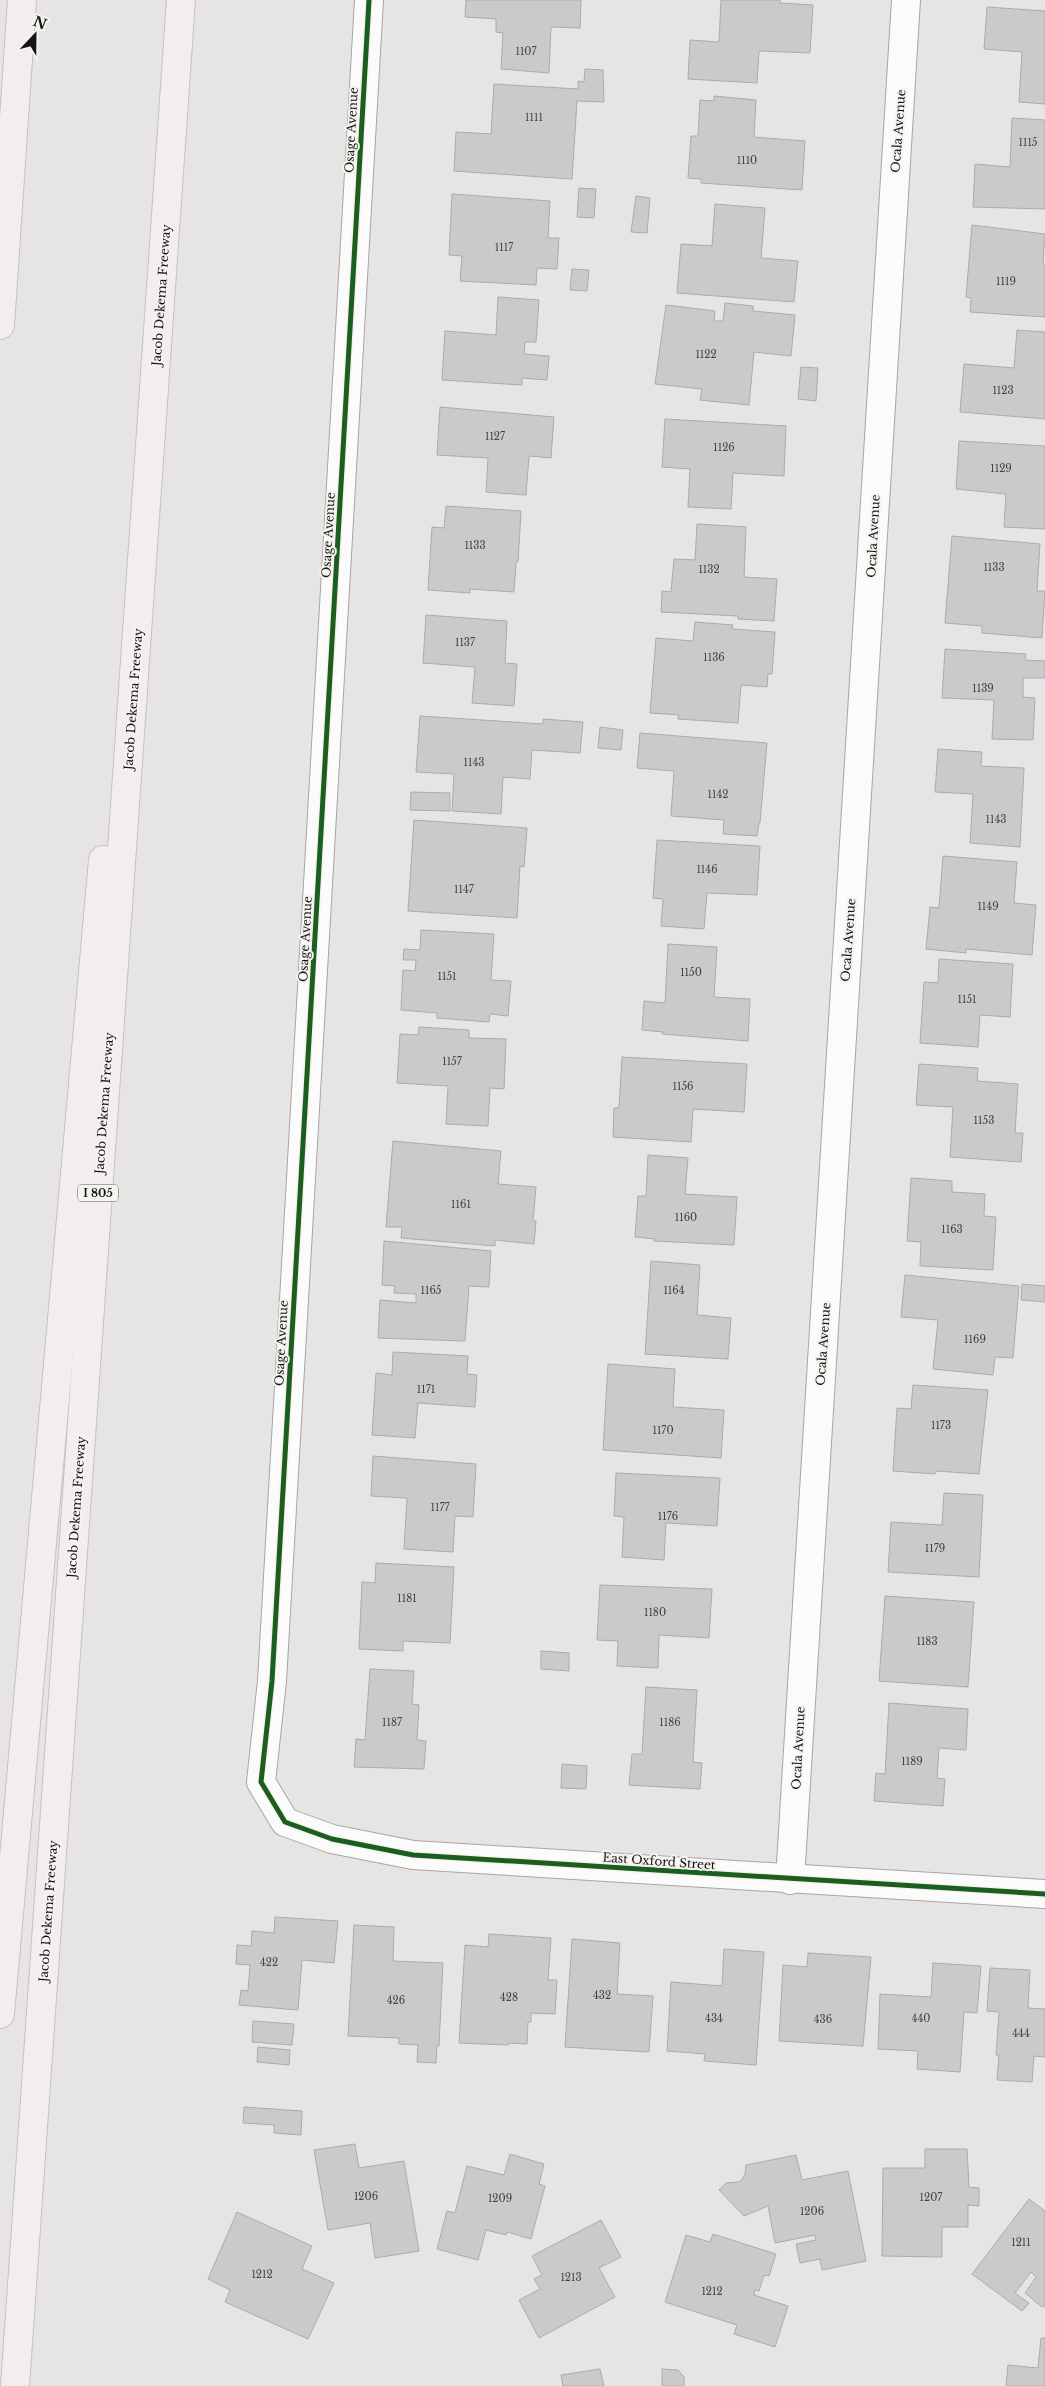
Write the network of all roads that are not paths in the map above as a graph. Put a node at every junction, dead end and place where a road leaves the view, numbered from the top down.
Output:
1 (22, 0) edge
2 (180, 0) edge
3 (369, 0) edge
4 (906, 0) edge
5 (0, 325) edge
6 (332, 1839) joint
7 (790, 1880) junction
8 (1045, 1894) edge
9 (0, 2014) edge
10 (15, 2386) edge

1 - 5 highway
2 - 9 highway
2 - 10 highway, Jacob Dekema Freeway / I 805
3 - 6 street, Osage Avenue
4 - 7 street, Ocala Avenue
6 - 7 street, East Oxford Street
7 - 8 street, East Oxford Street

